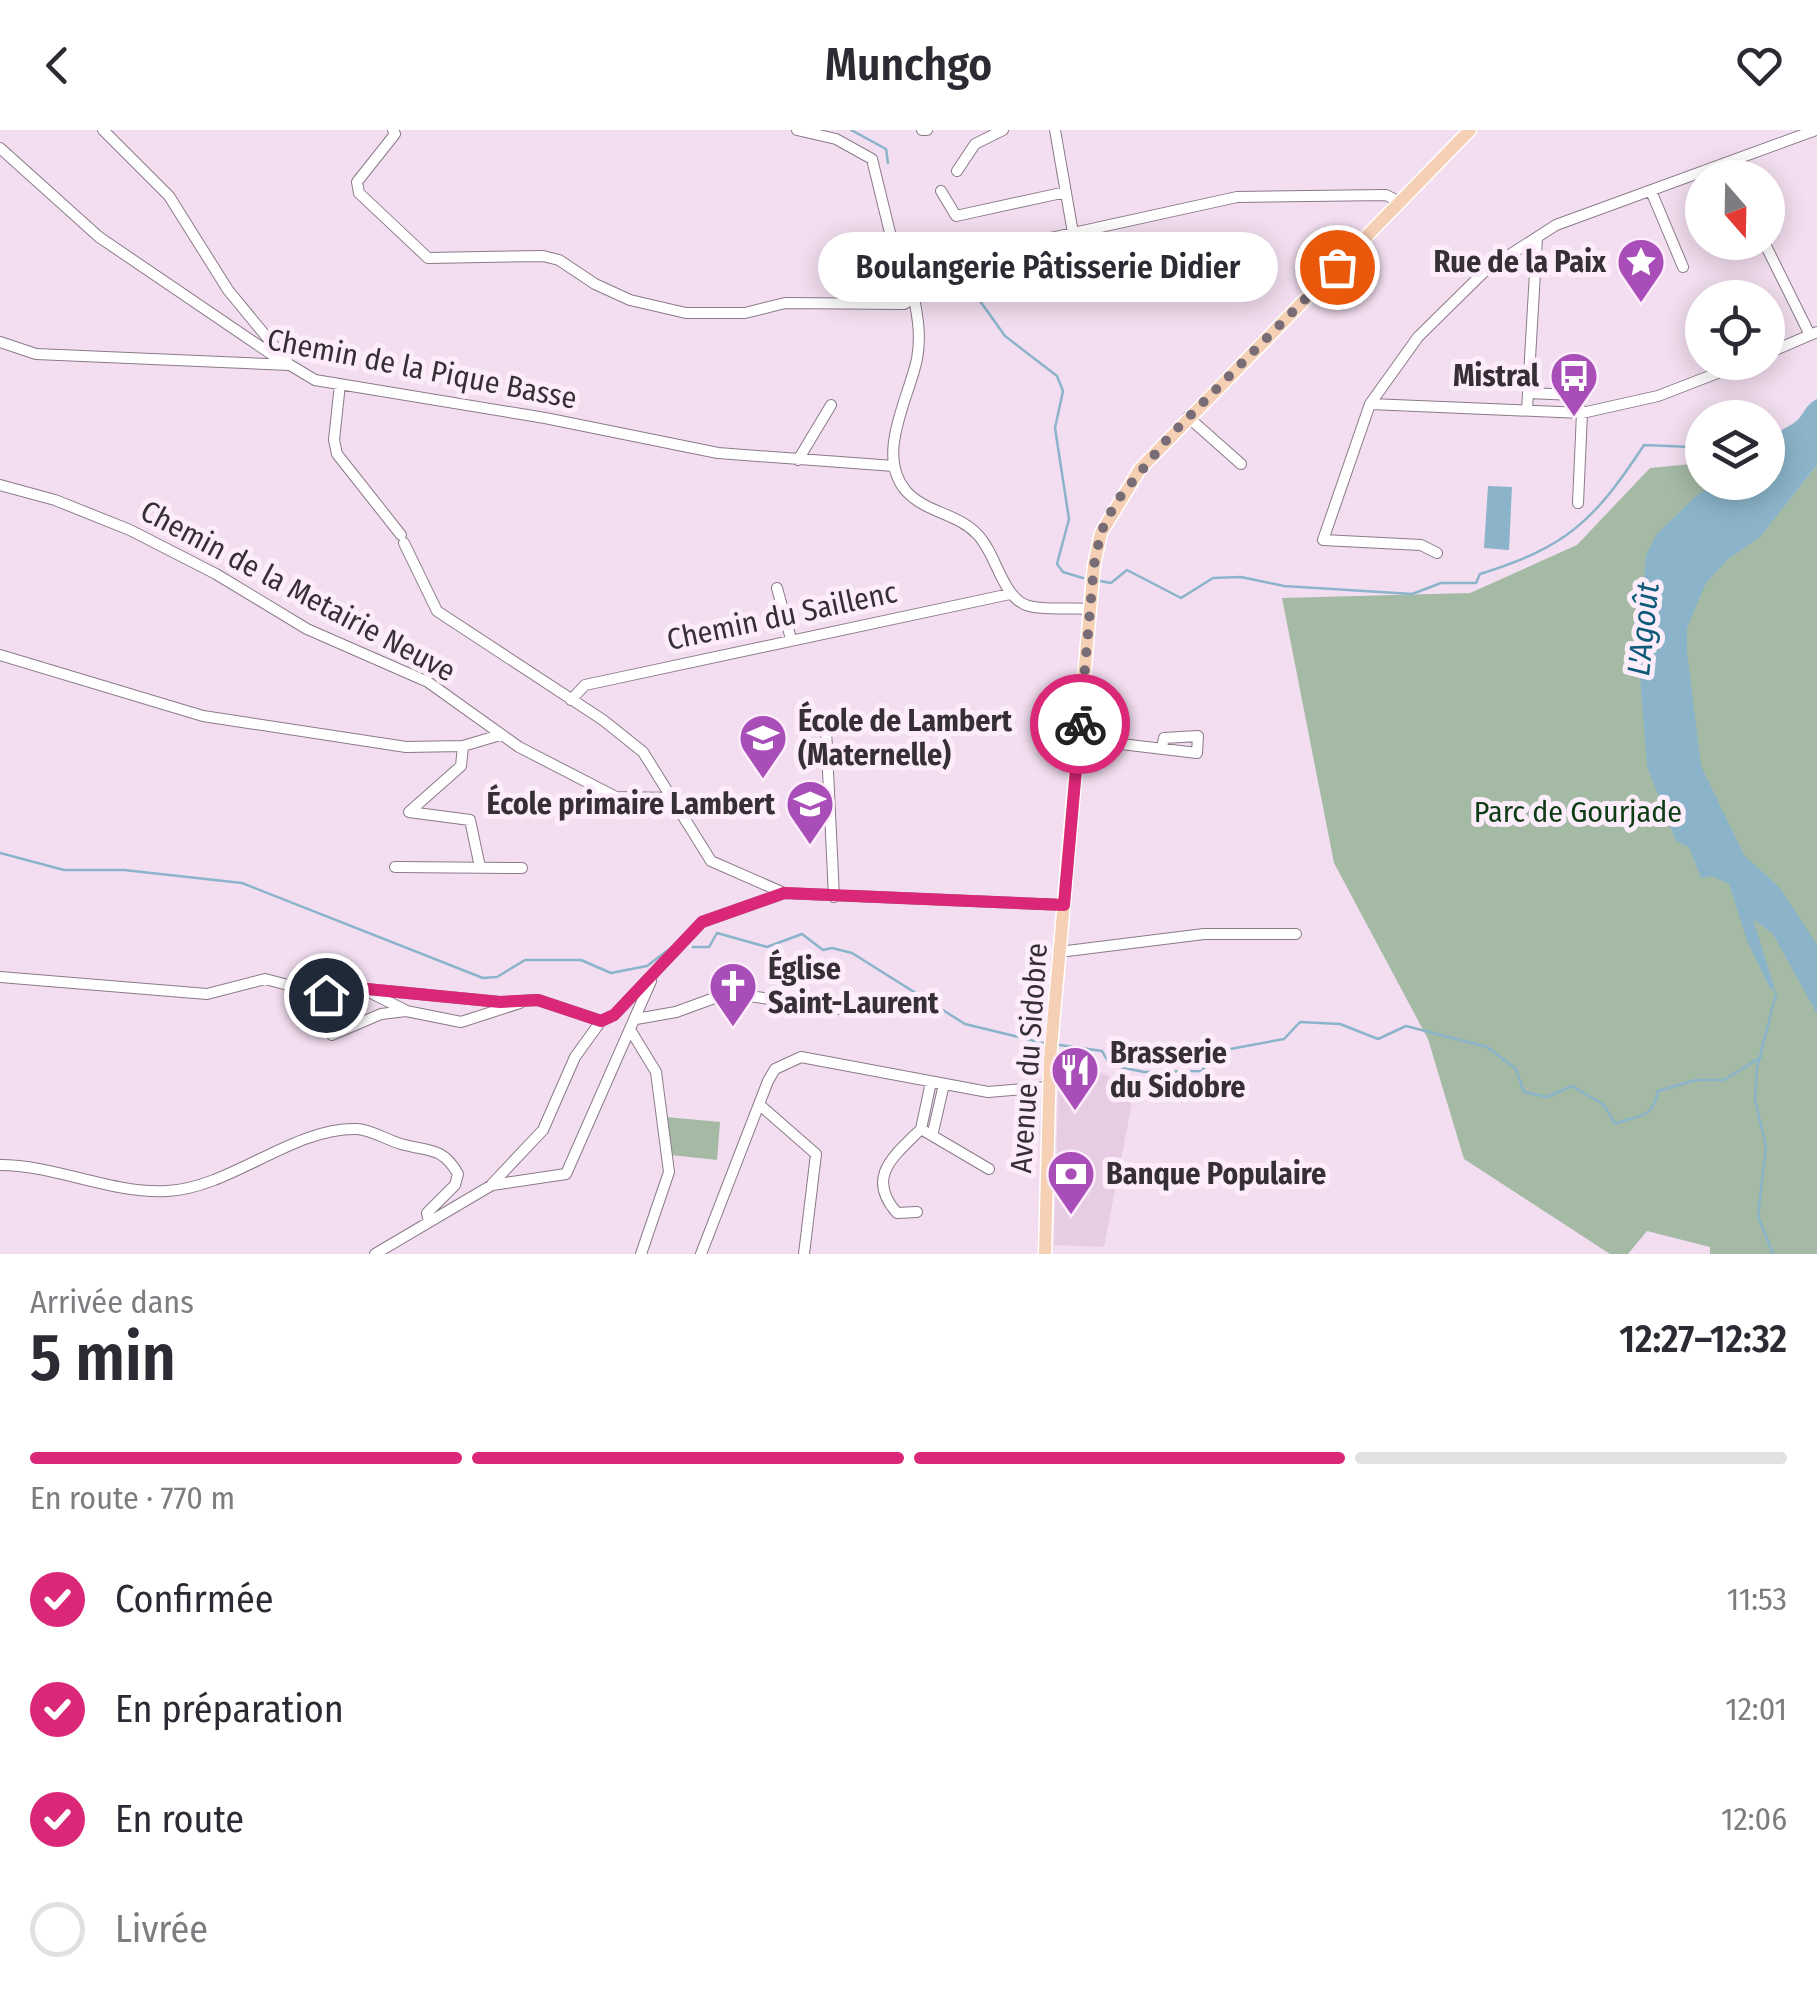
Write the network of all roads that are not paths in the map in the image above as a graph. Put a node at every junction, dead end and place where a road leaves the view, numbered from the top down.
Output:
1 (103, 130) edge
2 (393, 130) edge
3 (797, 130) edge
4 (1003, 130) edge
5 (1055, 130) edge
6 (1470, 130) edge
7 (1816, 130) edge
8 (0, 148) edge
9 (1738, 160) edge
10 (958, 171) dead end
11 (1685, 179) edge
12 (941, 191) dead end
13 (1651, 191) junction
14 (1066, 192) junction
15 (1400, 202) junction
16 (1073, 233) junction
17 (1537, 238) junction
18 (1508, 256) junction
19 (1774, 260) edge
20 (1683, 268) dead end
21 (1534, 271) junction
22 (923, 288) junction
23 (914, 298) junction
24 (1813, 333) edge
25 (0, 342) edge
26 (1785, 345) edge
27 (290, 365) junction
28 (1699, 380) edge
29 (340, 384) junction
30 (1528, 393) junction
31 (1370, 404) junction
32 (832, 405) dead end
33 (1527, 410) junction
34 (1582, 413) junction
35 (1188, 417) junction
36 (798, 460) junction
37 (1241, 464) dead end
38 (894, 466) junction
39 (0, 485) edge
40 (1578, 503) dead end
41 (1437, 553) dead end
42 (778, 588) dead end
43 (1010, 594) junction
44 (1091, 608) junction
45 (791, 639) junction
46 (0, 655) edge
47 (571, 700) junction
48 (826, 729) dead end
49 (500, 735) junction
50 (1079, 739) junction
51 (463, 746) junction
52 (1162, 746) dead end
53 (673, 798) junction
54 (480, 867) junction
55 (395, 868) dead end
56 (522, 868) dead end
57 (784, 893) junction
58 (834, 897) junction
59 (1064, 905) junction
60 (1296, 934) dead end
61 (1059, 952) junction
62 (653, 975) junction
63 (0, 977) edge
64 (357, 987) junction
65 (525, 1000) junction
66 (840, 1009) dead end
67 (406, 1011) junction
68 (636, 1019) junction
69 (601, 1021) junction
70 (631, 1031) junction
71 (332, 1035) dead end
72 (931, 1082) junction
73 (944, 1084) junction
74 (1048, 1087) junction
75 (761, 1106) junction
76 (920, 1129) junction
77 (933, 1132) junction
78 (0, 1165) edge
79 (988, 1170) dead end
80 (492, 1184) junction
81 (916, 1212) dead end
82 (429, 1222) junction
83 (375, 1254) edge
84 (641, 1254) edge
85 (701, 1254) edge
86 (804, 1254) edge
87 (1046, 1254) edge

1 - 27 street
2 - 23 street
3 - 22 street
4 - 10 street
5 - 14 street
6 - 15 main road, Avenue du Sidobre
7 - 9 street
8 - 27 street
11 - 13 street
12 - 14 street
13 - 17 street
13 - 20 street
14 - 16 street
15 - 16 street
15 - 35 main road, Avenue du Sidobre
16 - 22 street
17 - 18 street
17 - 21 street
18 - 21 street
18 - 31 street
19 - 24 street
21 - 30 street
22 - 23 street
23 - 38 street
24 - 26 street
25 - 27 street, Chemin de la Pique Basse
27 - 29 street, Chemin de la Pique Basse
28 - 34 street
29 - 36 street, Chemin de la Pique Basse
29 - 47 street
30 - 33 street
30 - 34 street
31 - 33 street
31 - 41 street
32 - 36 street
33 - 34 street
34 - 40 street
35 - 37 street
35 - 44 main road, Avenue du Sidobre
36 - 38 street, Chemin de la Pique Basse
38 - 43 street
39 - 49 street, Chemin de la Metairie Neuve
42 - 45 street
43 - 44 street
43 - 45 street, Chemin du Saillenc
44 - 50 main road, Avenue du Sidobre
45 - 47 street, Chemin du Saillenc
46 - 51 street
47 - 53 street
48 - 58 street
49 - 51 street
49 - 53 street, Chemin de la Metairie Neuve
50 - 52 street
50 - 59 main road, Avenue du Sidobre
51 - 54 street
53 - 57 street
54 - 55 street
54 - 56 street
57 - 58 street
57 - 62 street
58 - 59 street
59 - 61 main road, Avenue du Sidobre
60 - 61 street
61 - 74 main road, Avenue du Sidobre
62 - 68 street
62 - 69 street
63 - 64 street
64 - 65 street
64 - 67 street
65 - 67 street
65 - 69 street
66 - 68 street
67 - 71 street
68 - 70 street
69 - 80 street
70 - 80 street
70 - 84 street
72 - 73 street
72 - 75 street
72 - 76 street
73 - 74 street
73 - 77 street
74 - 87 main road, Avenue du Sidobre
75 - 85 street
75 - 86 street
76 - 77 street
76 - 81 street
77 - 79 street
78 - 82 street
80 - 82 street
82 - 83 street

